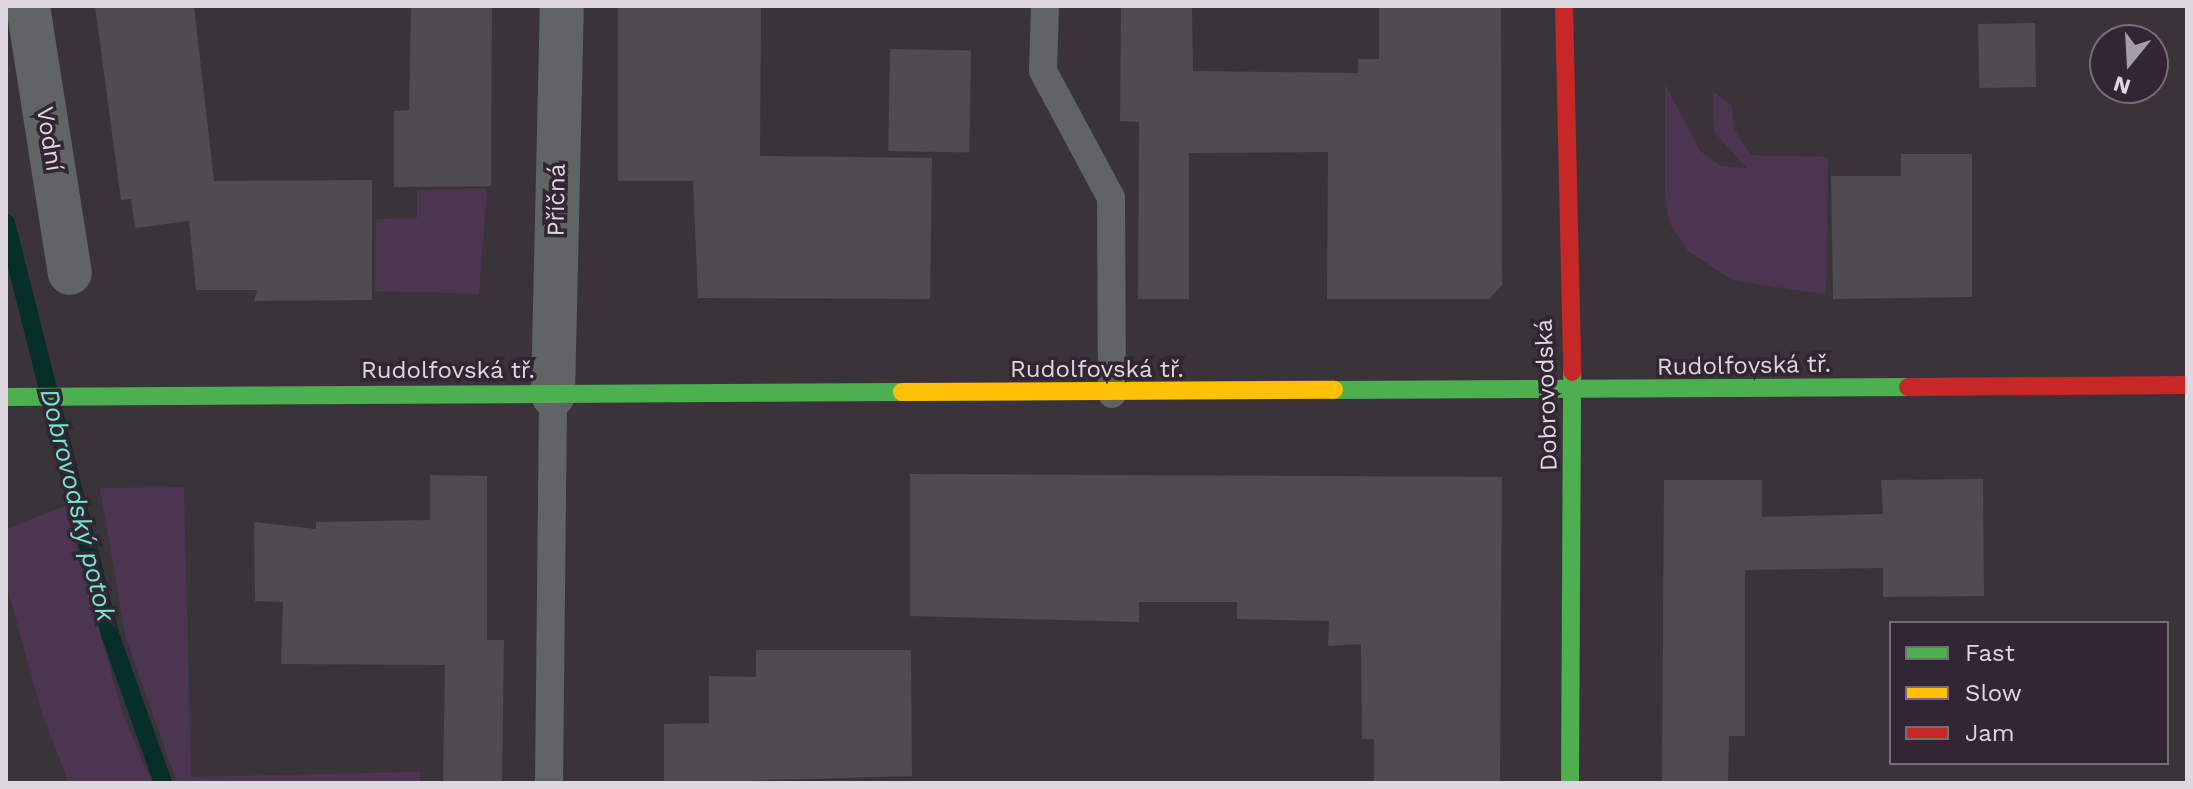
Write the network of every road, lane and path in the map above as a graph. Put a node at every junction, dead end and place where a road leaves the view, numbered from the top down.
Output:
1 (28, 6) edge
2 (562, 6) edge
3 (1045, 6) edge
4 (1564, 6) edge
5 (70, 273) dead end
6 (2187, 385) edge
7 (1570, 392) junction
8 (1112, 394) junction
9 (553, 395) junction
10 (6, 397) edge
11 (549, 783) edge
12 (1570, 783) edge

1 - 5 street, Vodní
2 - 9 street, Příčná
3 - 8 lane
4 - 7 main road, Dobrovodská
6 - 7 main road, Rudolfovská tř.
7 - 8 main road, Rudolfovská tř.
7 - 12 main road, Dobrovodská
8 - 9 main road, Rudolfovská tř.
9 - 10 main road, Rudolfovská tř.
9 - 11 lane

